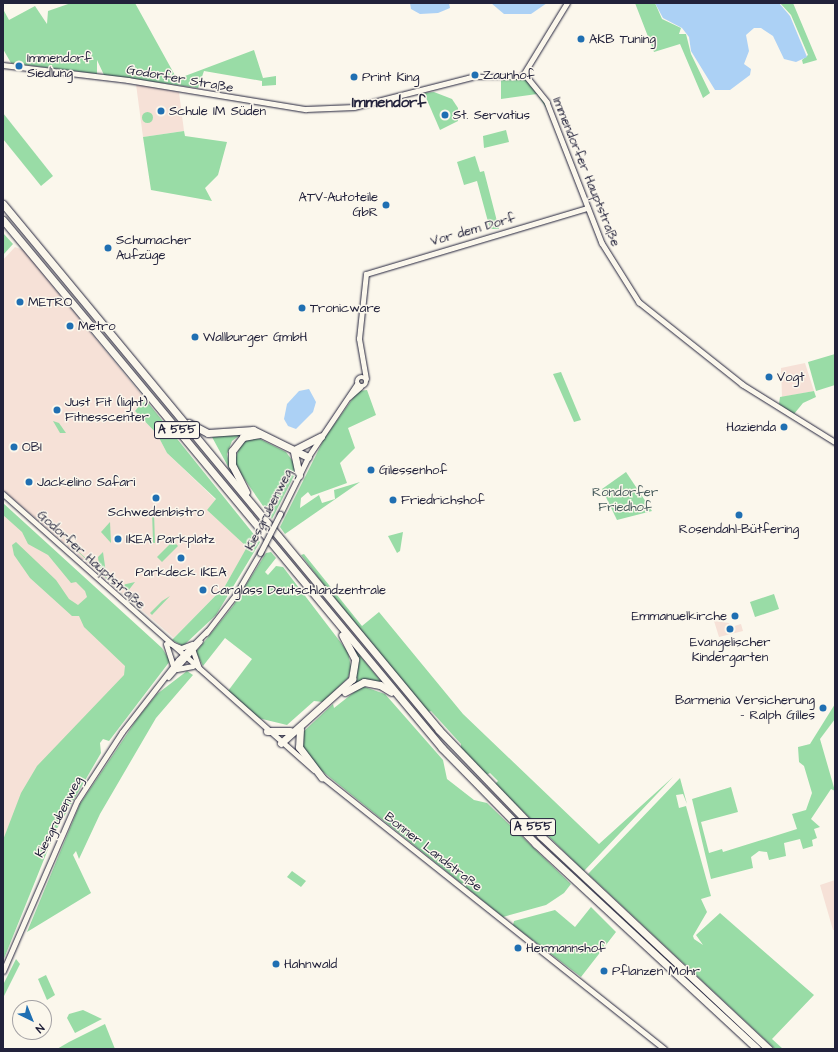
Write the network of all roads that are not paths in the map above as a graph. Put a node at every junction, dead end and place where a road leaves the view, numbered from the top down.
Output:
1 (567, 3) edge
2 (3, 65) edge
3 (523, 75) junction
4 (3, 204) edge
5 (587, 208) junction
6 (3, 220) edge
7 (363, 378) junction
8 (358, 386) junction
9 (173, 410) junction
10 (321, 436) junction
11 (270, 437) junction
12 (835, 442) edge
13 (295, 450) junction
14 (308, 457) junction
15 (299, 475) junction
16 (3, 494) edge
17 (265, 520) junction
18 (324, 607) junction
19 (207, 632) junction
20 (165, 641) junction
21 (195, 642) junction
22 (193, 651) junction
23 (184, 658) junction
24 (193, 666) junction
25 (175, 668) junction
26 (202, 673) junction
27 (401, 701) junction
28 (297, 729) junction
29 (267, 731) junction
30 (281, 743) junction
31 (322, 777) junction
32 (3, 971) edge
33 (664, 1049) edge
34 (757, 1049) edge
35 (769, 1049) edge

1 - 3 street
2 - 3 street, Godorfer Straße
3 - 5 street, Immendorfer Hauptstraße
4 - 9 highway, A 555
5 - 7 street, Vor dem Dorf
5 - 12 street, Immendorfer Hauptstraße
6 - 18 highway, A 555
7 - 8 street
7 - 8 street
8 - 10 street, Kiesgrubenweg
9 - 11 highway
9 - 17 highway, A 555
10 - 13 highway
10 - 14 street, Kiesgrubenweg
11 - 13 highway
11 - 17 highway
13 - 14 highway
13 - 15 highway
14 - 15 main road, Kiesgrubenweg
15 - 19 main road, Kiesgrubenweg, bridge
16 - 20 main road, Godorfer Hauptstraße
17 - 35 highway, A 555
18 - 27 highway, A 555
18 - 28 highway
19 - 21 main road, Kiesgrubenweg
19 - 22 main road, Kiesgrubenweg
20 - 21 main road, Godorfer Hauptstraße
20 - 23 main road, Godorfer Hauptstraße
20 - 25 main road
21 - 23 main road, Kiesgrubenweg
22 - 23 main road, Kiesgrubenweg
22 - 26 main road
23 - 24 main road, Bonner Landstraße
23 - 25 main road, Kiesgrubenweg
24 - 25 main road
24 - 26 main road, Bonner Landstraße
25 - 32 main road, Kiesgrubenweg
26 - 29 main road, Bonner Landstraße
27 - 28 highway
27 - 34 highway, A 555
28 - 29 highway
28 - 30 highway
28 - 31 highway
29 - 30 main road, Bonner Landstraße
30 - 31 main road, Bonner Landstraße
31 - 33 main road, Bonner Landstraße

